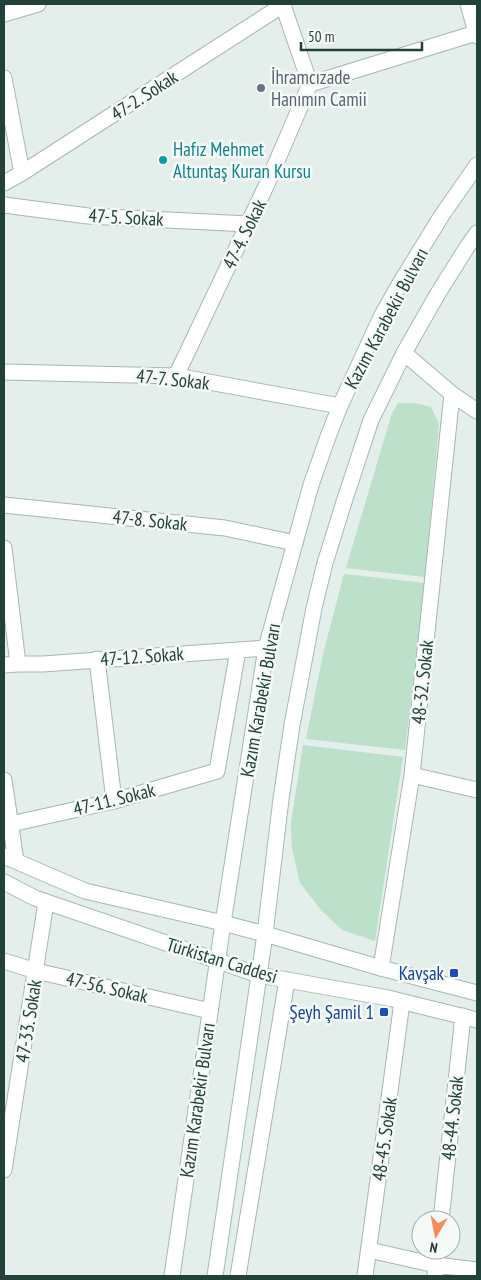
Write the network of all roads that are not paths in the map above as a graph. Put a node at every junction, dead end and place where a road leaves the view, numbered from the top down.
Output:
1 (38, 4) edge
2 (283, 4) edge
3 (468, 4) edge
4 (4, 14) edge
5 (477, 34) edge
6 (4, 78) edge
7 (310, 84) junction
8 (10, 144) edge
9 (477, 165) edge
10 (22, 173) junction
11 (4, 183) edge
12 (4, 205) edge
13 (248, 224) junction
14 (477, 233) edge
15 (404, 353) junction
16 (4, 372) edge
17 (176, 376) junction
18 (452, 394) junction
19 (340, 406) junction
20 (477, 411) edge
21 (4, 506) edge
22 (295, 542) junction
23 (4, 551) edge
24 (266, 648) junction
25 (238, 650) junction
26 (97, 659) junction
27 (11, 664) edge
28 (412, 775) junction
29 (4, 780) edge
30 (477, 790) edge
31 (114, 801) junction
32 (11, 824) junction
33 (10, 859) edge
34 (4, 882) edge
35 (46, 902) junction
36 (222, 923) junction
37 (265, 934) junction
38 (217, 960) junction
39 (4, 962) edge
40 (381, 968) junction
41 (36, 971) junction
42 (259, 976) junction
43 (286, 980) junction
44 (477, 993) edge
45 (402, 1002) junction
46 (210, 1011) junction
47 (470, 1018) edge
48 (4, 1170) edge
49 (442, 1210) edge
50 (369, 1250) junction
51 (436, 1264) edge
52 (477, 1270) edge
53 (239, 1272) edge
54 (172, 1276) edge
55 (215, 1276) edge
56 (252, 1276) edge
57 (365, 1276) edge

1 - 4 street
2 - 7 street
2 - 10 street, 47-2. Sokak
3 - 5 street
5 - 7 street
6 - 8 street
7 - 13 street, 47-4. Sokak
8 - 10 street
9 - 19 street, Kazım Karabekir Bulvarı
10 - 11 street, 47-2. Sokak
12 - 13 street, 47-5. Sokak
13 - 17 street, 47-4. Sokak
14 - 15 street, Kazım Karabekir Bulvarı
15 - 18 street
15 - 37 street, Kazım Karabekir Bulvarı
16 - 17 street, 47-7. Sokak
17 - 19 street, 47-7. Sokak
18 - 20 street
18 - 28 street, 48-32. Sokak
19 - 22 street, Kazım Karabekir Bulvarı
21 - 22 street, 47-8. Sokak
22 - 24 street, Kazım Karabekir Bulvarı
23 - 27 street
24 - 25 street, 47-12. Sokak
24 - 36 street, Kazım Karabekir Bulvarı
25 - 26 street, 47-12. Sokak
25 - 31 street, 47-11. Sokak
26 - 27 street, 47-12. Sokak
26 - 31 street
28 - 30 street
28 - 40 street, 48-32. Sokak
29 - 32 street
31 - 32 street, 47-11. Sokak
32 - 33 street
33 - 36 street, Türkistan Caddesi
34 - 35 street, Türkistan Caddesi
35 - 38 street, Türkistan Caddesi
35 - 41 street, 47-33. Sokak
36 - 37 street, Türkistan Caddesi
36 - 38 street, Kazım Karabekir Bulvarı
37 - 40 street, Türkistan Caddesi
37 - 42 street, Kazım Karabekir Bulvarı
38 - 42 street, Türkistan Caddesi
38 - 46 street, Kazım Karabekir Bulvarı
39 - 41 street, 47-56. Sokak
40 - 44 street, Türkistan Caddesi
41 - 46 street, 47-56. Sokak
41 - 48 street, 47-33. Sokak
42 - 43 street, Türkistan Caddesi
42 - 55 street, Kazım Karabekir Bulvarı
43 - 45 street, Türkistan Caddesi
43 - 53 street
45 - 47 street, Türkistan Caddesi
45 - 50 street, 48-45. Sokak
46 - 54 street, Kazım Karabekir Bulvarı
47 - 49 street, 48-44. Sokak
50 - 51 street
50 - 57 street, 48-45. Sokak
51 - 52 street
53 - 56 street

